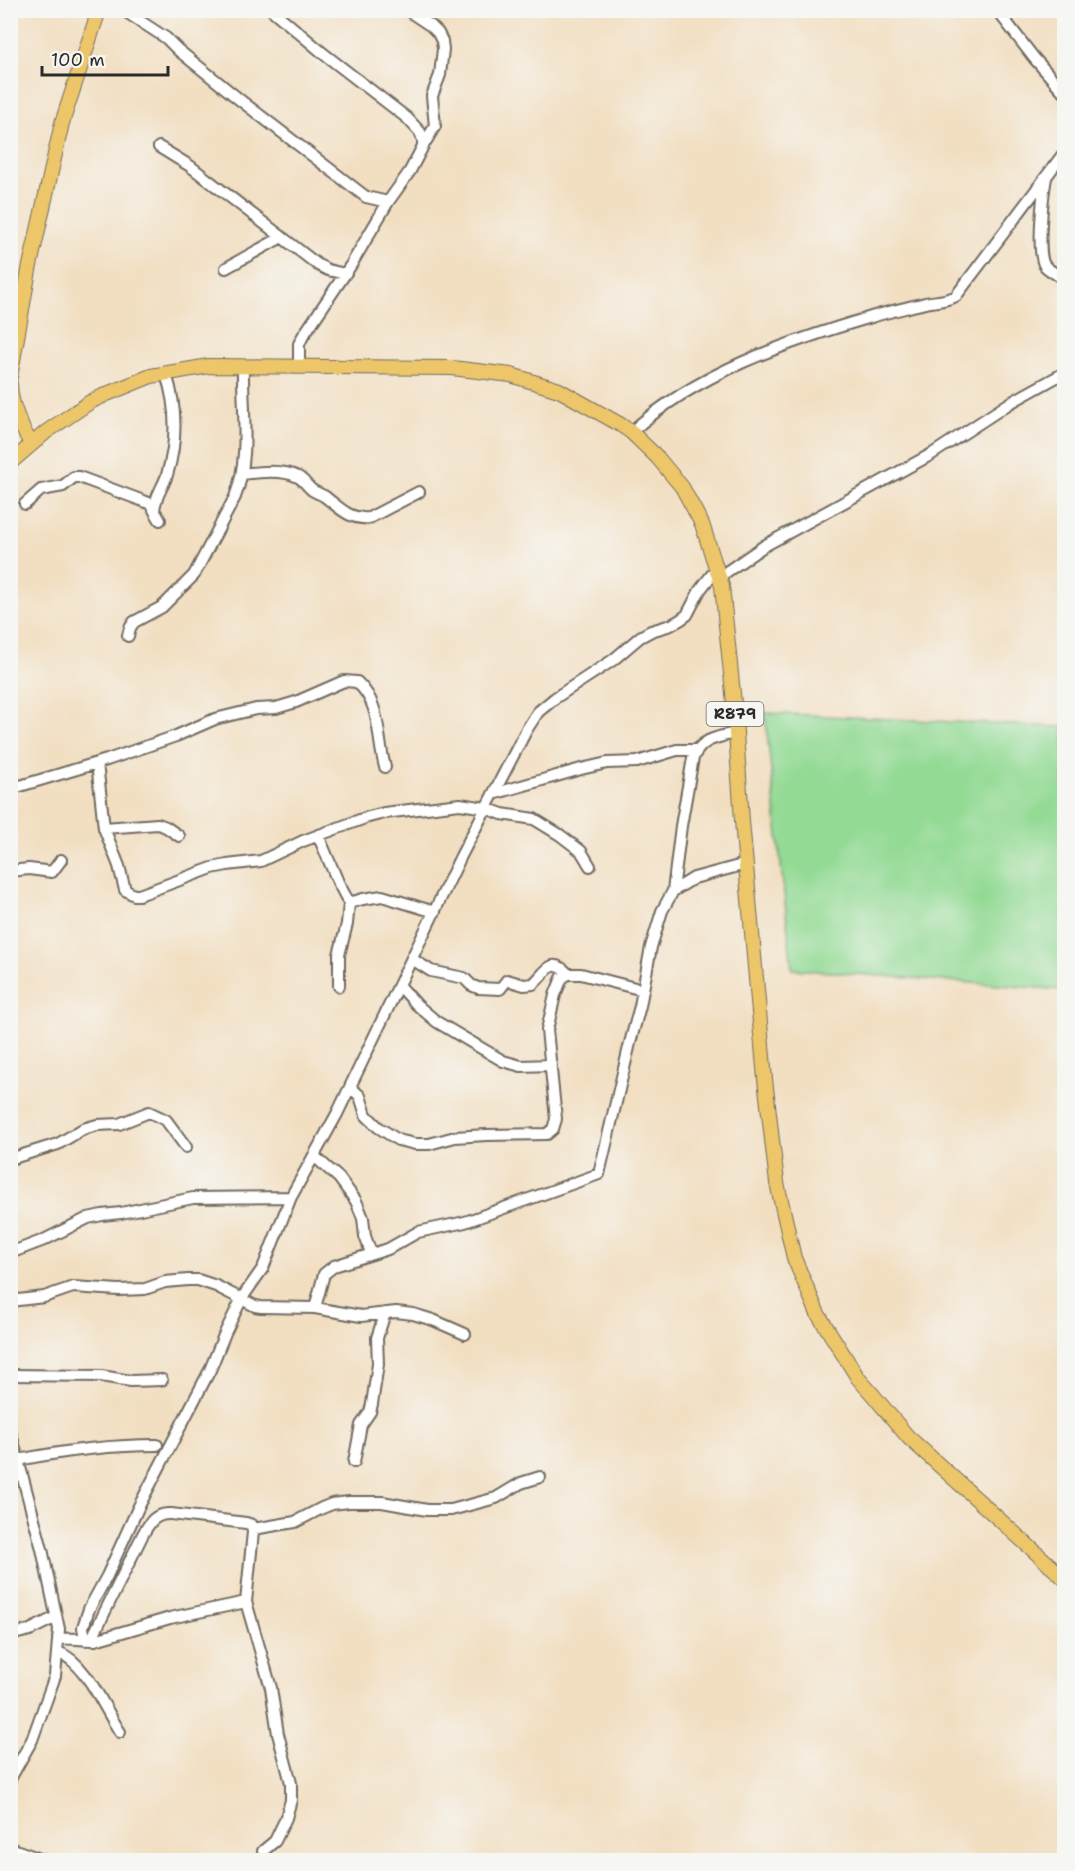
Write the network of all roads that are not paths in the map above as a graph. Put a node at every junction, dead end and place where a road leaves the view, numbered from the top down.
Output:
1 (99, 10) edge
2 (272, 10) edge
3 (406, 10) edge
4 (997, 10) edge
5 (125, 11) edge
6 (1065, 92) edge
7 (423, 146) junction
8 (159, 147) dead end
9 (1065, 153) edge
10 (1046, 178) junction
11 (366, 197) junction
12 (388, 202) junction
13 (378, 220) junction
14 (282, 237) junction
15 (226, 268) dead end
16 (345, 273) junction
17 (1065, 279) edge
18 (243, 366) junction
19 (300, 366) junction
20 (1065, 373) edge
21 (166, 374) junction
22 (10, 377) edge
23 (10, 384) edge
24 (632, 432) junction
25 (31, 444) junction
26 (10, 462) edge
27 (242, 474) junction
28 (418, 492) dead end
29 (25, 504) dead end
30 (154, 505) junction
31 (160, 520) dead end
32 (718, 572) junction
33 (128, 636) dead end
34 (736, 733) junction
35 (697, 750) junction
36 (97, 763) junction
37 (384, 767) dead end
38 (10, 789) edge
39 (493, 794) junction
40 (486, 808) junction
41 (104, 828) junction
42 (318, 835) junction
43 (179, 836) dead end
44 (61, 860) dead end
45 (746, 864) junction
46 (590, 866) dead end
47 (10, 871) edge
48 (672, 891) junction
49 (349, 903) junction
50 (435, 912) junction
51 (412, 959) junction
52 (568, 974) junction
53 (339, 986) dead end
54 (399, 986) junction
55 (643, 990) junction
56 (550, 1065) junction
57 (350, 1087) junction
58 (186, 1147) dead end
59 (314, 1156) junction
60 (10, 1159) edge
61 (291, 1197) junction
62 (10, 1253) edge
63 (371, 1253) junction
64 (242, 1298) junction
65 (10, 1301) edge
66 (315, 1308) junction
67 (385, 1313) junction
68 (465, 1334) dead end
69 (10, 1375) edge
70 (162, 1380) dead end
71 (10, 1430) edge
72 (157, 1445) dead end
73 (354, 1462) dead end
74 (16, 1466) edge
75 (540, 1477) dead end
76 (253, 1528) junction
77 (1065, 1578) edge
78 (246, 1602) junction
79 (56, 1617) junction
80 (10, 1635) edge
81 (58, 1638) junction
82 (88, 1640) junction
83 (58, 1652) junction
84 (120, 1732) dead end
85 (10, 1779) edge
86 (10, 1848) edge
87 (263, 1851) dead end
88 (43, 1860) edge

1 - 22 main road
2 - 7 street
3 - 7 street
4 - 6 street
5 - 11 street
7 - 12 street
8 - 14 street
9 - 10 street
10 - 17 street
10 - 24 street
11 - 12 street
11 - 13 street
12 - 13 street
13 - 16 street
14 - 15 street
14 - 16 street
16 - 19 street
18 - 19 main road, R879
18 - 21 main road, R879
18 - 27 street
19 - 24 main road, R879
20 - 32 street
21 - 25 main road, R879
21 - 30 street
23 - 25 main road
24 - 32 main road, R879
25 - 26 main road, R879
27 - 28 street
27 - 33 street
29 - 30 street
30 - 31 street
32 - 34 main road, R879
32 - 39 street
34 - 35 street
34 - 45 main road, R879
35 - 39 street
35 - 48 street
36 - 37 street
36 - 38 street
36 - 41 street
39 - 40 street
40 - 42 street
40 - 46 street
40 - 50 street
41 - 42 street
41 - 43 street
42 - 49 street
44 - 47 street
45 - 48 street
45 - 77 main road, R879
48 - 55 street
49 - 50 street
49 - 53 street
50 - 51 street
51 - 52 street
51 - 54 street
52 - 55 street
52 - 56 street
54 - 56 street
54 - 57 street
55 - 63 street
56 - 57 street
57 - 59 street
58 - 60 street
59 - 61 street
59 - 63 street
61 - 62 street
61 - 64 street
63 - 66 street
64 - 65 street
64 - 66 street
64 - 82 street
66 - 67 street
67 - 68 street
67 - 73 street
69 - 70 street
71 - 74 street
72 - 74 street
74 - 79 street
75 - 76 street
76 - 78 street
76 - 82 street
78 - 82 street
78 - 87 street
79 - 80 street
79 - 81 street
81 - 82 street
81 - 83 street
83 - 84 street
83 - 85 street
86 - 88 street

